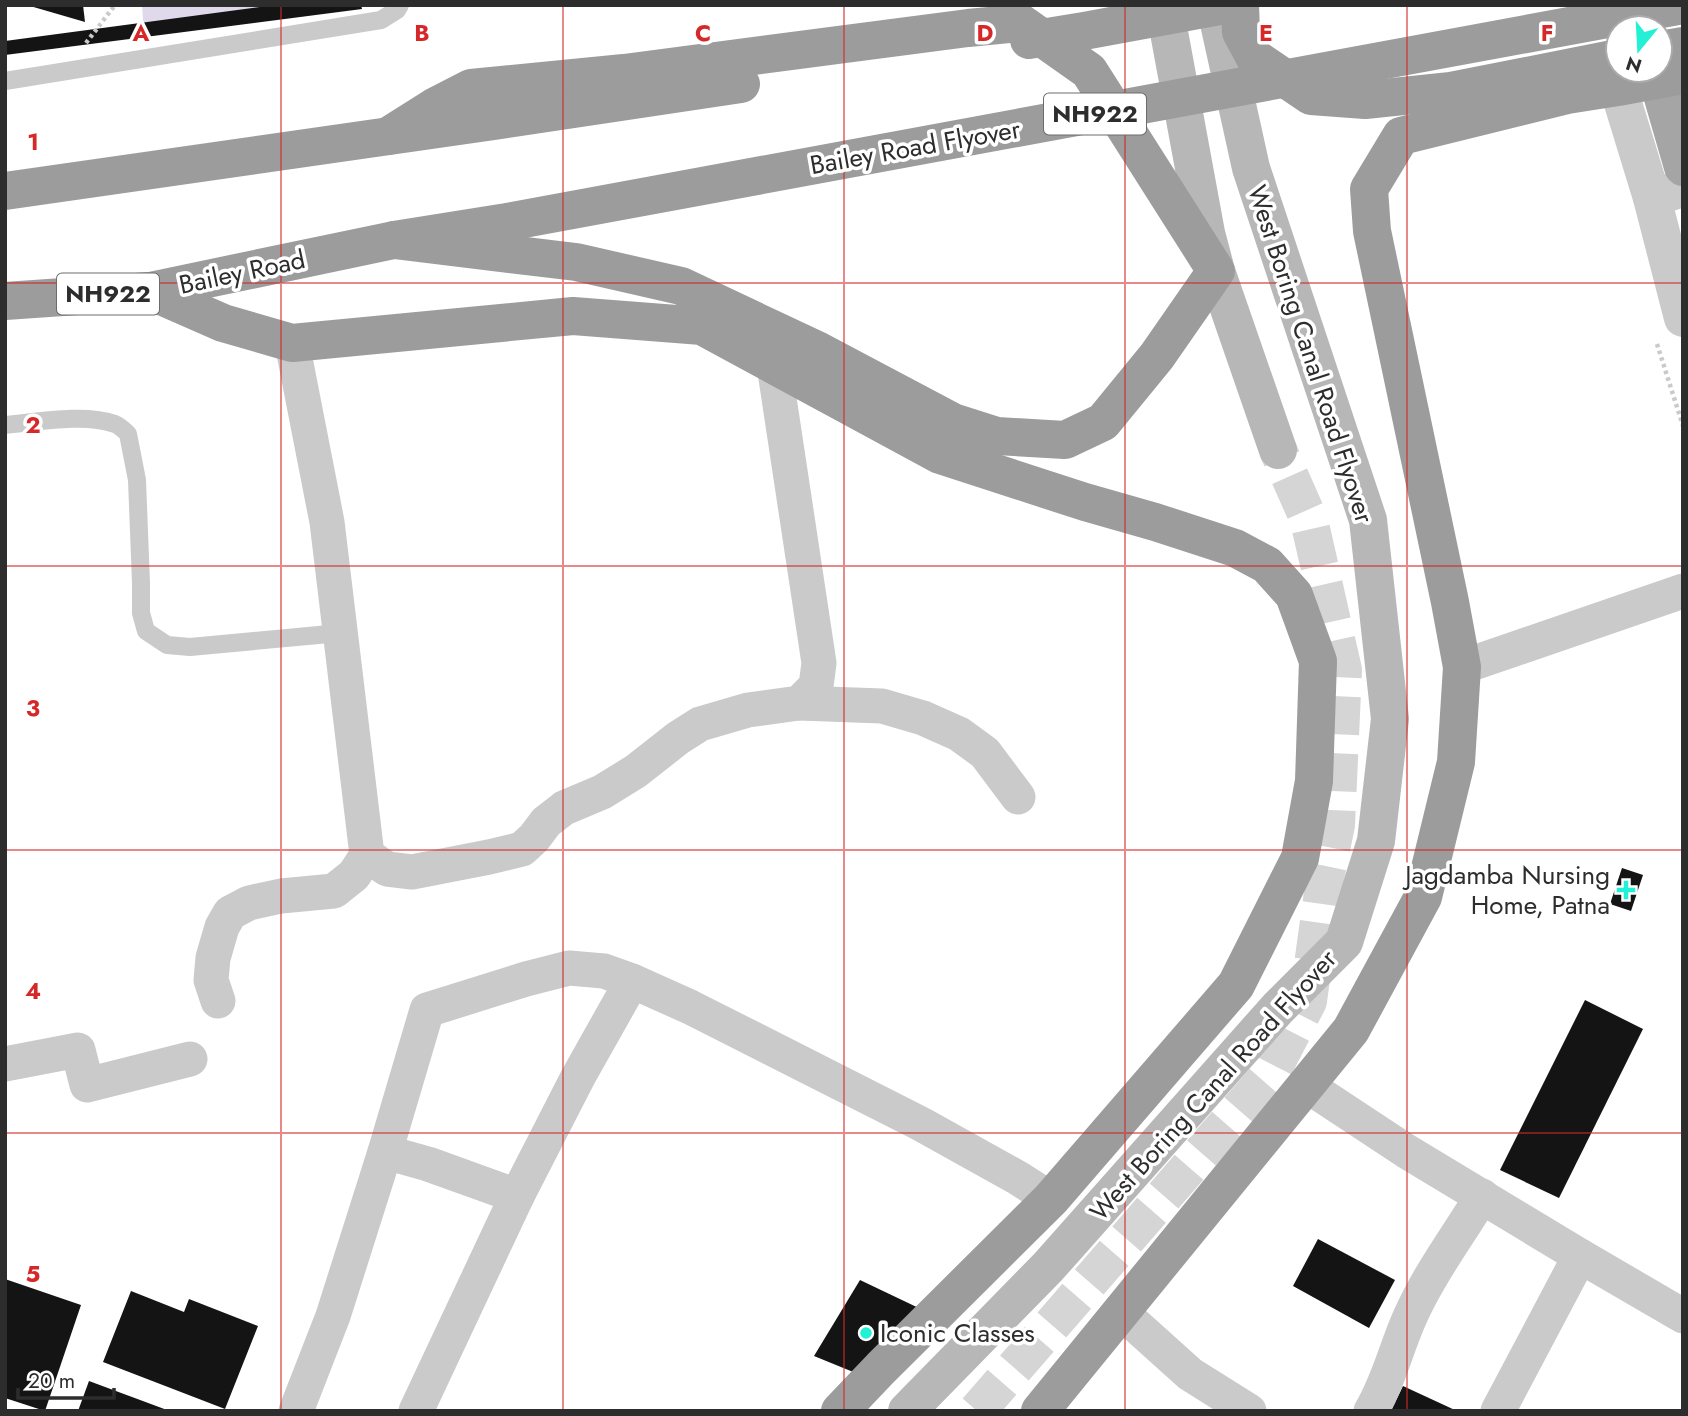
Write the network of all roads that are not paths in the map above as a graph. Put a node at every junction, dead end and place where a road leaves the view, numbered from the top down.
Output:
1 (400, 5) edge
2 (1164, 5) edge
3 (1215, 5) edge
4 (1225, 5) edge
5 (1240, 5) edge
6 (1683, 5) edge
7 (1604, 74) edge
8 (1604, 78) edge
9 (5, 82) edge
10 (1623, 84) edge
11 (1659, 84) edge
12 (388, 136) junction
13 (1683, 167) edge
14 (5, 191) edge
15 (1667, 193) edge
16 (394, 240) junction
17 (1216, 271) junction
18 (150, 291) junction
19 (5, 301) edge
20 (1683, 318) edge
21 (292, 343) junction
22 (774, 365) junction
23 (5, 425) edge
24 (1278, 450) tunnel mouth
25 (1683, 591) edge
26 (340, 633) junction
27 (1462, 667) junction
28 (799, 703) junction
29 (1018, 797) dead end
30 (367, 855) junction
31 (632, 981) junction
32 (218, 1001) dead end
33 (190, 1059) dead end
34 (5, 1064) edge
35 (1306, 1085) junction
36 (385, 1152) junction
37 (517, 1196) junction
38 (1482, 1196) junction
39 (1051, 1199) junction
40 (1580, 1256) junction
41 (1120, 1311) junction
42 (1683, 1316) edge
43 (296, 1411) edge
44 (416, 1411) edge
45 (840, 1411) edge
46 (907, 1411) edge
47 (1040, 1411) edge
48 (1249, 1411) edge
49 (1371, 1411) edge
50 (1497, 1411) edge

1 - 9 lane
2 - 17 main road
3 - 46 main road, West Boring Canal Road Flyover
4 - 12 highway
5 - 7 highway
6 - 16 highway, Bailey Road Flyover / NH922
8 - 27 highway
10 - 15 street
11 - 13 main road
12 - 14 highway
12 - 17 highway
15 - 20 street
16 - 17 highway
16 - 18 highway, Bailey Road / NH922
17 - 24 main road
18 - 19 highway, Bailey Road / NH922
18 - 21 highway
21 - 22 highway
21 - 26 street
22 - 28 street
22 - 39 highway
23 - 26 lane
25 - 27 street
26 - 30 street
27 - 35 highway
28 - 29 street
28 - 30 street
30 - 32 street
31 - 36 street
31 - 37 street
31 - 39 street
33 - 34 street
35 - 38 street
35 - 41 highway
36 - 37 street
36 - 43 street
37 - 44 street
38 - 40 street
38 - 49 street
39 - 45 highway
40 - 42 street
40 - 50 street
41 - 47 highway
41 - 48 street

